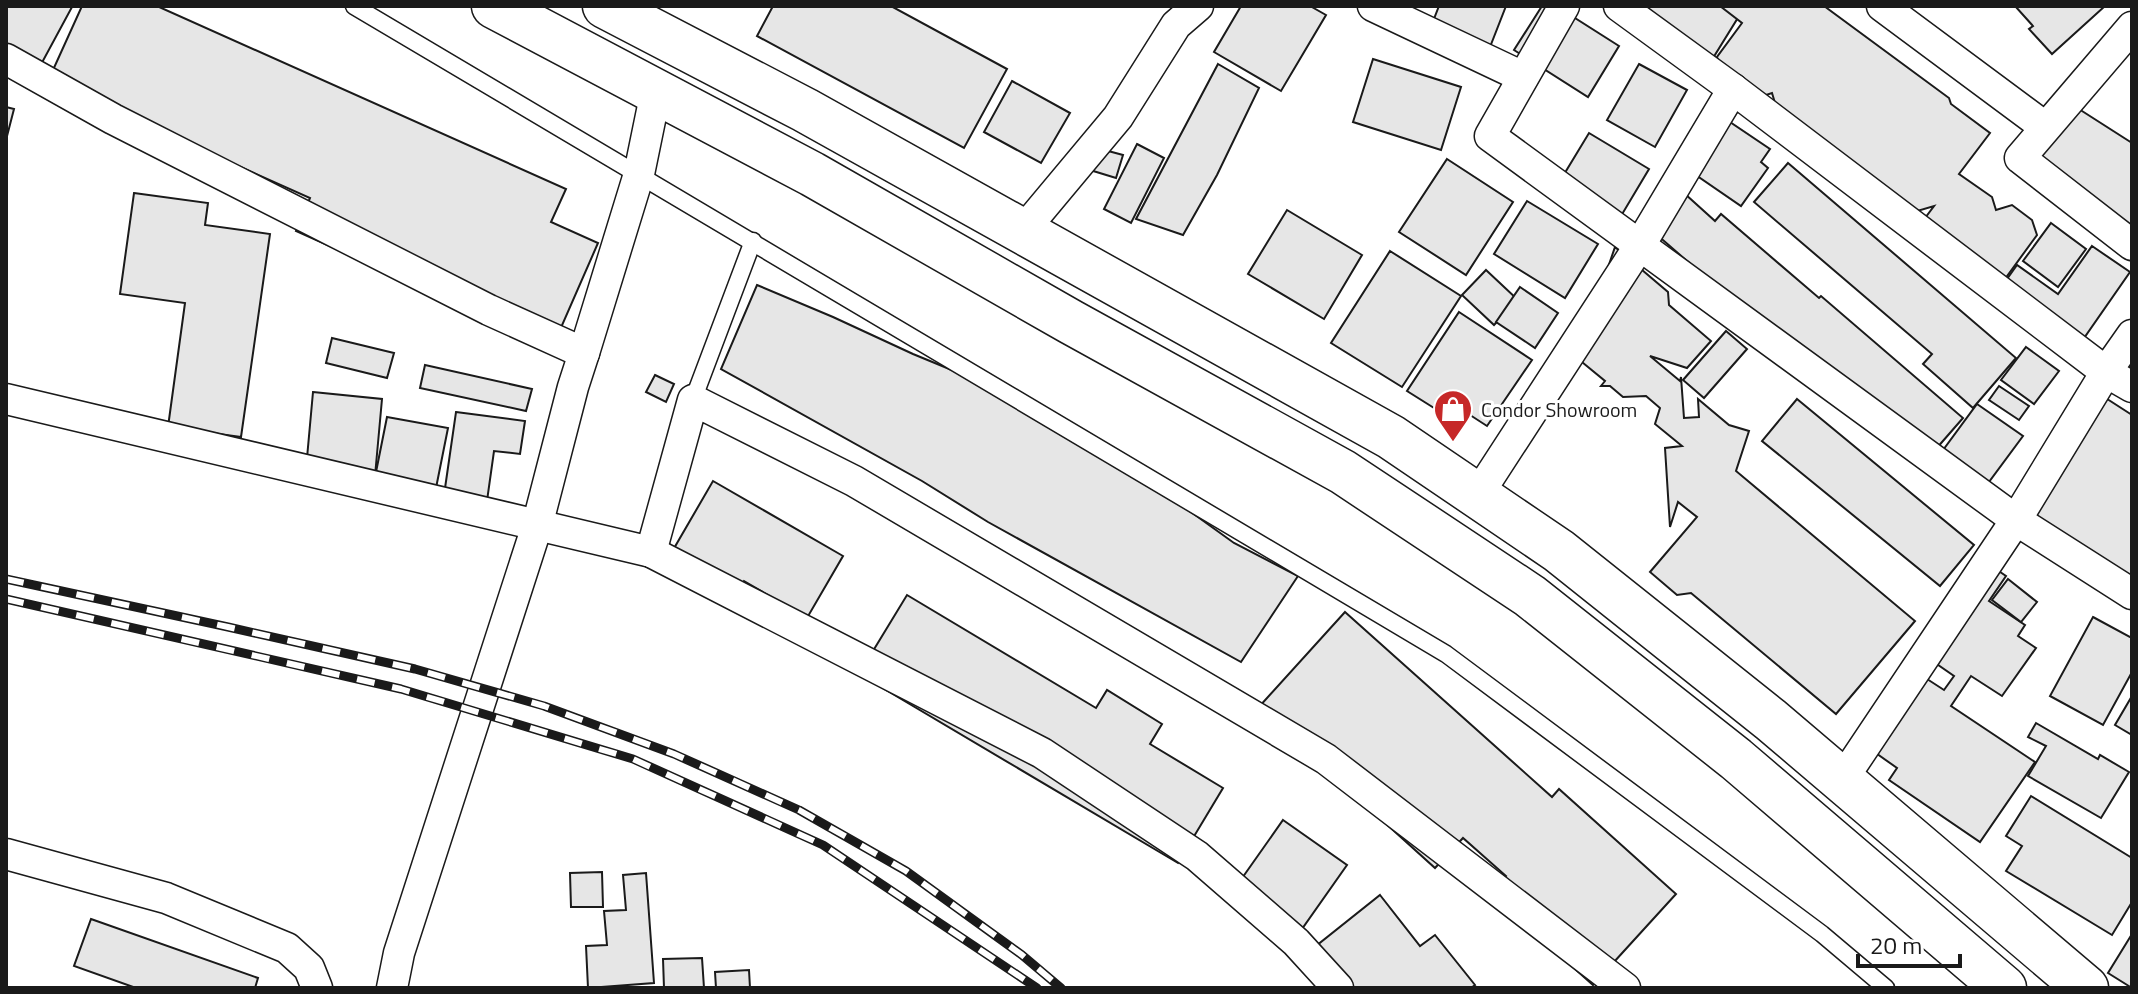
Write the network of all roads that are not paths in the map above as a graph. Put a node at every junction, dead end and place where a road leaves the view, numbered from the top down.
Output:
1 (354, 6) edge
2 (494, 6) edge
3 (605, 6) edge
4 (1198, 6) edge
5 (1373, 6) edge
6 (1564, 6) edge
7 (1619, 6) edge
8 (1882, 6) edge
9 (1432, 18) edge
10 (2132, 27) edge
11 (6, 59) edge
12 (1523, 77) junction
13 (1733, 89) junction
14 (656, 91) junction
15 (2045, 127) junction
16 (639, 174) junction
17 (1022, 232) junction
18 (753, 241) junction
19 (1640, 245) junction
20 (2132, 245) edge
21 (2132, 335) edge
22 (584, 353) junction
23 (2106, 372) junction
24 (2132, 387) edge
25 (6, 399) edge
26 (693, 400) junction
27 (1477, 496) junction
28 (2016, 520) junction
29 (537, 526) junction
30 (651, 552) junction
31 (2132, 594) edge
32 (1842, 780) junction
33 (6, 854) edge
34 (317, 988) edge
35 (392, 988) edge
36 (1338, 988) edge
37 (1625, 988) edge
38 (1886, 988) edge
39 (2004, 988) edge
40 (2086, 988) edge

1 - 16 lane
2 - 14 highway
3 - 17 highway
4 - 17 street
5 - 9 street
6 - 12 street
7 - 13 street
8 - 15 street
9 - 12 street
10 - 15 street
11 - 22 street
12 - 19 street
13 - 19 street
13 - 23 street
14 - 16 street
14 - 39 highway
15 - 20 street
16 - 18 lane
16 - 22 street
17 - 27 highway
18 - 26 lane
18 - 38 lane
19 - 27 street
19 - 28 street
21 - 23 street
22 - 29 street
23 - 24 street
23 - 28 street
25 - 29 street
26 - 30 street
26 - 37 street
27 - 32 highway
28 - 31 street
28 - 32 street
29 - 30 street
29 - 35 street
30 - 36 street
32 - 40 highway
33 - 34 street

